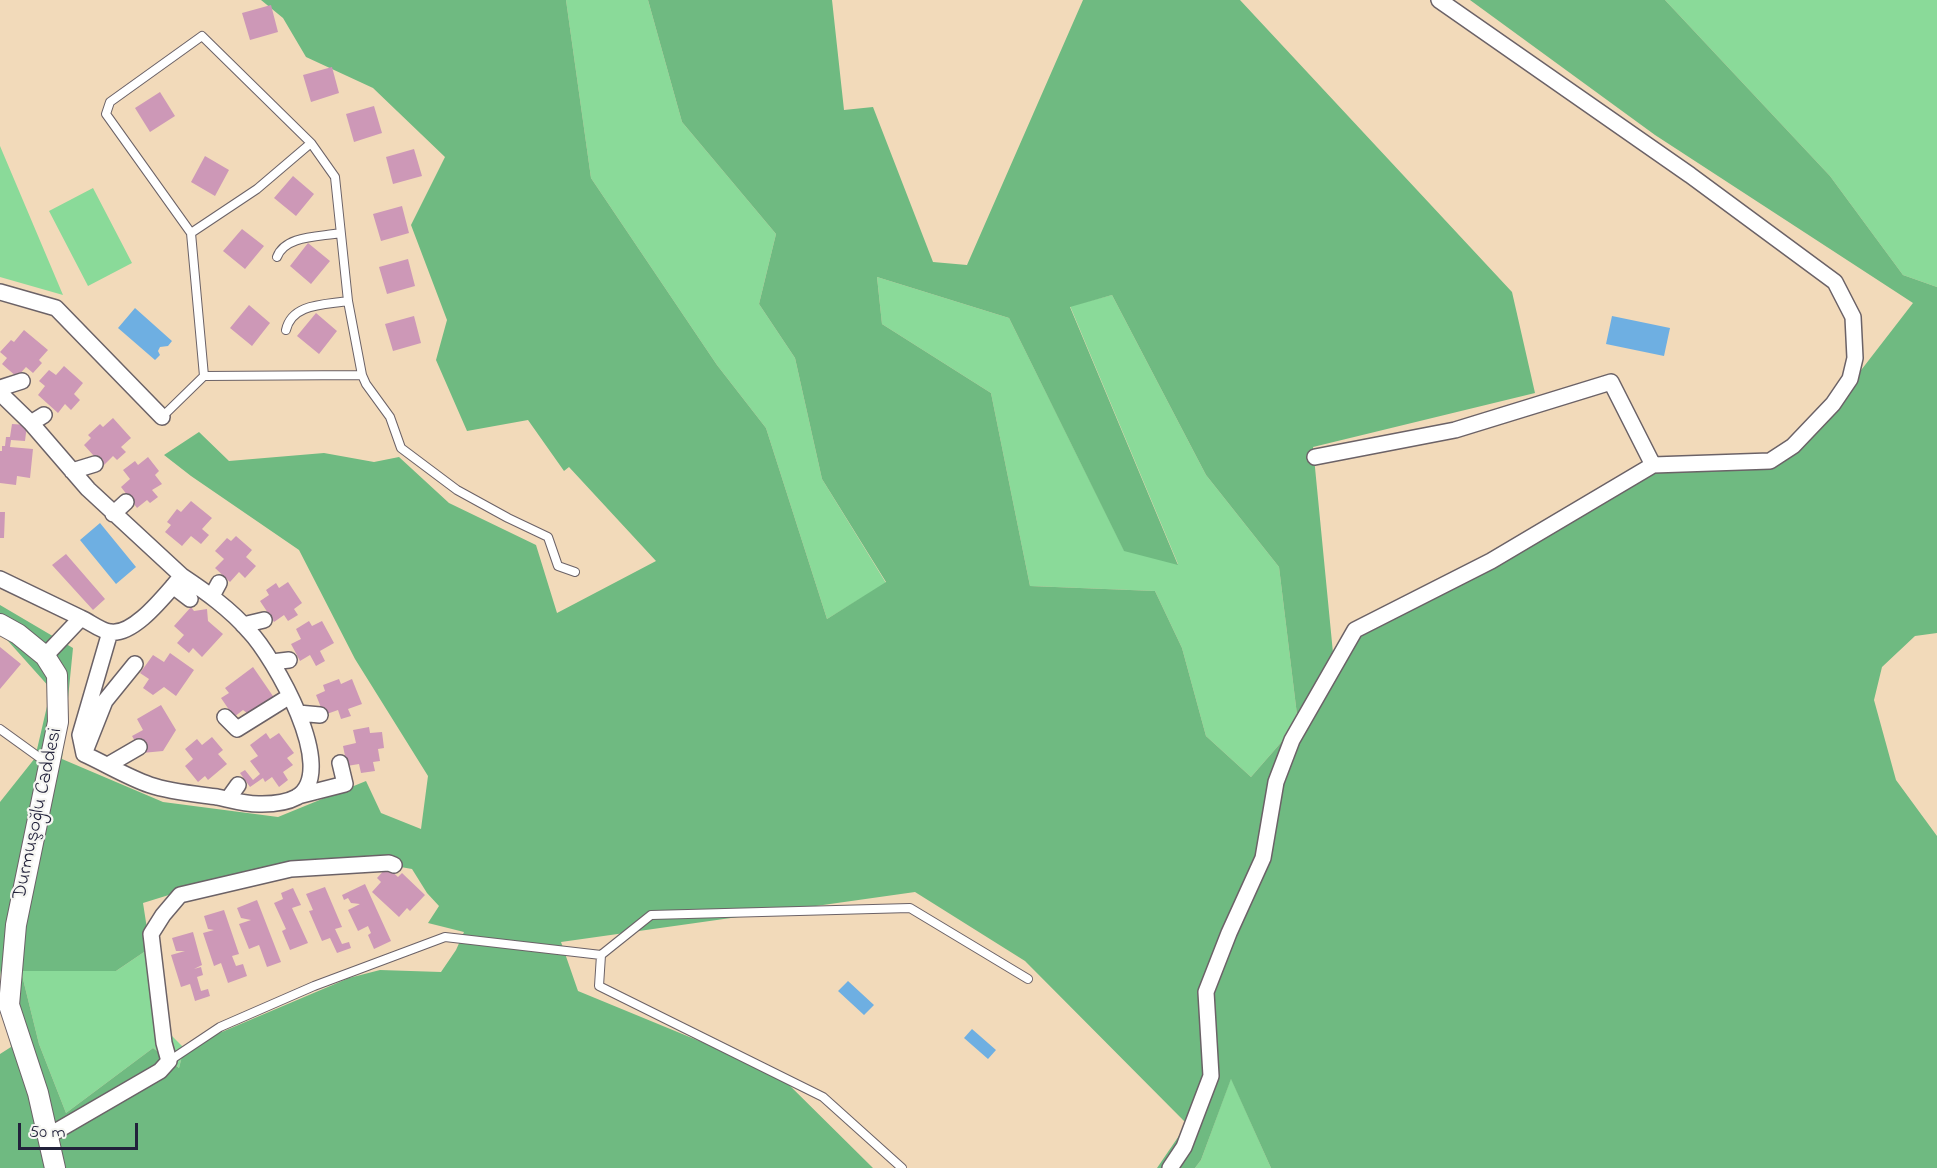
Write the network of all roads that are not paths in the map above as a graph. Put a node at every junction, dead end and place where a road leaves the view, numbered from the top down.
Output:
1 (1439, 0) edge
2 (311, 143) junction
3 (191, 233) junction
4 (340, 233) junction
5 (277, 257) dead end
6 (0, 292) edge
7 (348, 301) junction
8 (286, 330) dead end
9 (362, 375) junction
10 (204, 376) junction
11 (22, 381) dead end
12 (0, 388) edge
13 (0, 393) edge
14 (44, 415) dead end
15 (162, 417) joint
16 (30, 428) junction
17 (1316, 457) dead end
18 (95, 464) dead end
19 (1653, 465) junction
20 (72, 471) junction
21 (126, 502) dead end
22 (113, 514) junction
23 (574, 572) dead end
24 (0, 579) edge
25 (178, 581) junction
26 (190, 599) dead end
27 (81, 618) junction
28 (264, 620) dead end
29 (0, 624) edge
30 (243, 625) junction
31 (110, 632) junction
32 (45, 656) junction
33 (289, 660) dead end
34 (272, 662) junction
35 (135, 664) dead end
36 (290, 696) junction
37 (298, 713) junction
38 (320, 715) dead end
39 (225, 717) dead end
40 (0, 729) edge
41 (139, 747) dead end
42 (84, 754) junction
43 (340, 763) dead end
44 (49, 765) junction
45 (108, 765) junction
46 (191, 780) dead end
47 (238, 785) dead end
48 (175, 790) junction
49 (298, 796) junction
50 (228, 799) junction
51 (394, 865) dead end
52 (601, 955) junction
53 (1028, 979) dead end
54 (169, 1061) junction
55 (48, 1136) junction
56 (56, 1168) edge
57 (902, 1168) edge
58 (1170, 1168) edge

1 - 19 street
2 - 3 lane
2 - 3 lane
2 - 4 lane
3 - 10 lane
4 - 5 lane
4 - 7 lane
6 - 15 street
7 - 8 lane
7 - 9 lane
9 - 10 lane
9 - 23 lane
10 - 15 lane
11 - 12 street
13 - 16 street
14 - 16 street
16 - 20 street
17 - 19 street
18 - 20 street
19 - 58 street
20 - 22 street
21 - 22 street
22 - 25 street
24 - 27 street
25 - 26 street
25 - 30 street
25 - 31 street
27 - 31 street
27 - 32 street
28 - 30 street
29 - 32 street, Durmuşoğlu Caddesi
30 - 34 street
31 - 42 street
32 - 44 street, Durmuşoğlu Caddesi
33 - 34 street
34 - 36 street
35 - 42 street
36 - 37 street
36 - 39 street
37 - 38 street
37 - 49 street
40 - 44 lane
41 - 45 street
42 - 45 street
43 - 49 street
44 - 55 street, Durmuşoğlu Caddesi
45 - 48 street
46 - 48 street
47 - 50 street
48 - 50 street
49 - 50 street
51 - 54 street
52 - 53 lane
52 - 54 lane
52 - 57 lane
54 - 55 street
55 - 56 street, Durmuşoğlu Caddesi

